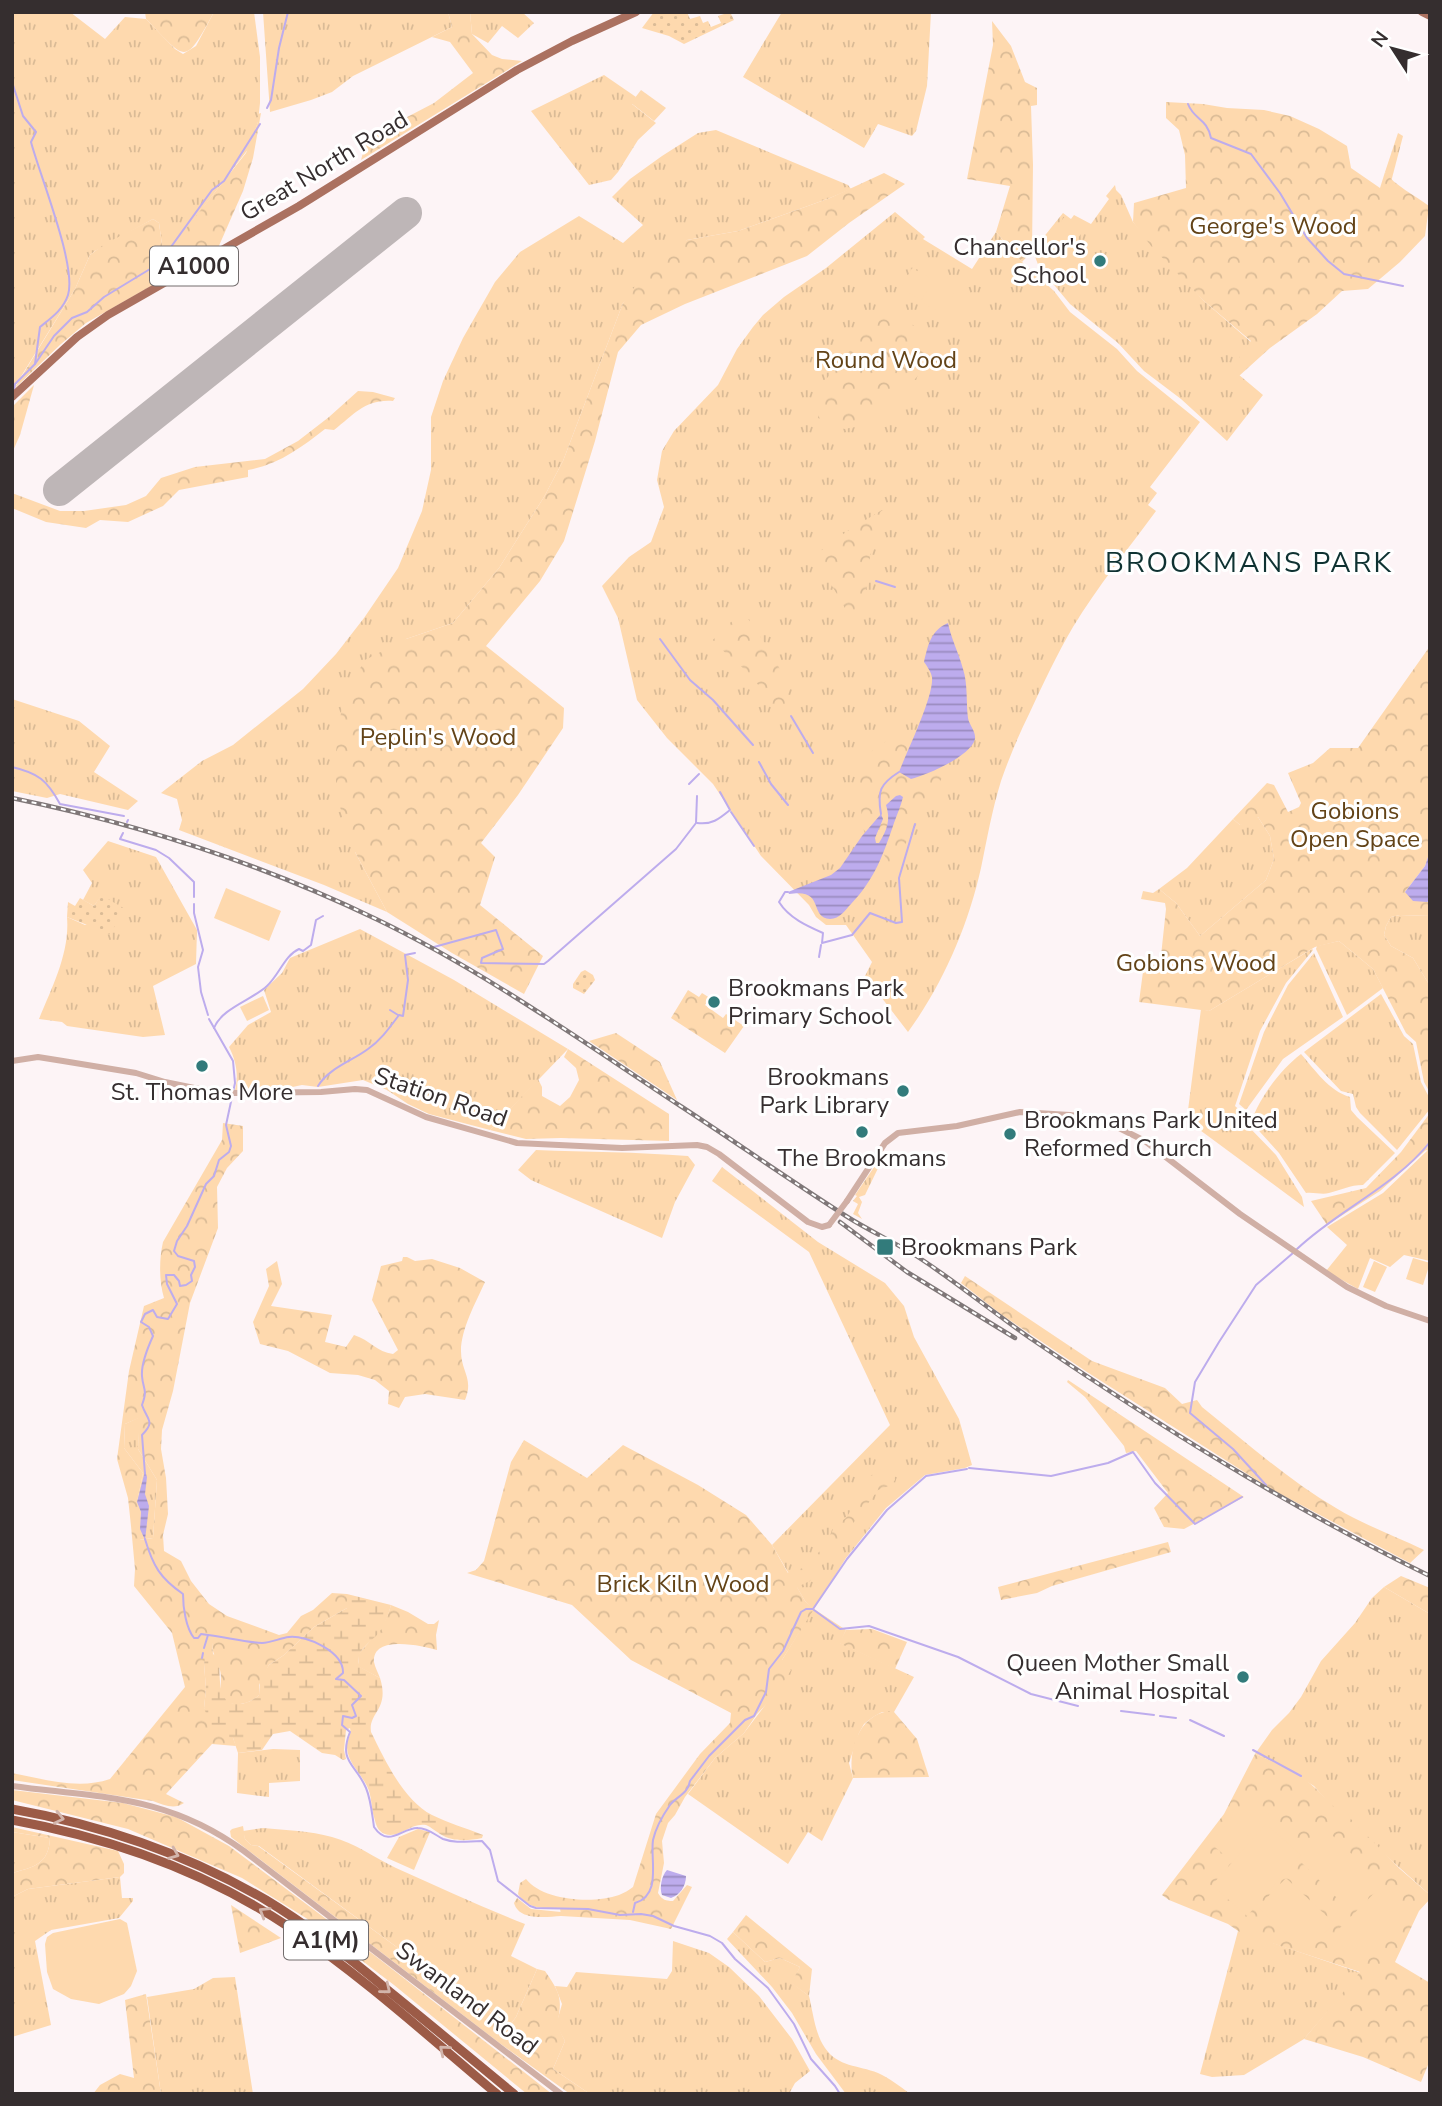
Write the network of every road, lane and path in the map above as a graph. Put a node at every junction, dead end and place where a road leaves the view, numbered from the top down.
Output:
1 (636, 12) edge
2 (1422, 12) edge
3 (1430, 16) edge
4 (12, 397) edge
5 (12, 1061) edge
6 (1430, 1321) edge
7 (12, 1786) edge
8 (12, 1809) edge
9 (12, 1820) edge
10 (497, 2094) edge
11 (514, 2094) edge
12 (561, 2094) edge

1 - 4 main road, Great North Road / A1000
2 - 3 main road
5 - 6 street, Station Road, bridge
7 - 12 street, Swanland Road
8 -> 11 highway, A1(M)
10 -> 9 highway, A1(M)

